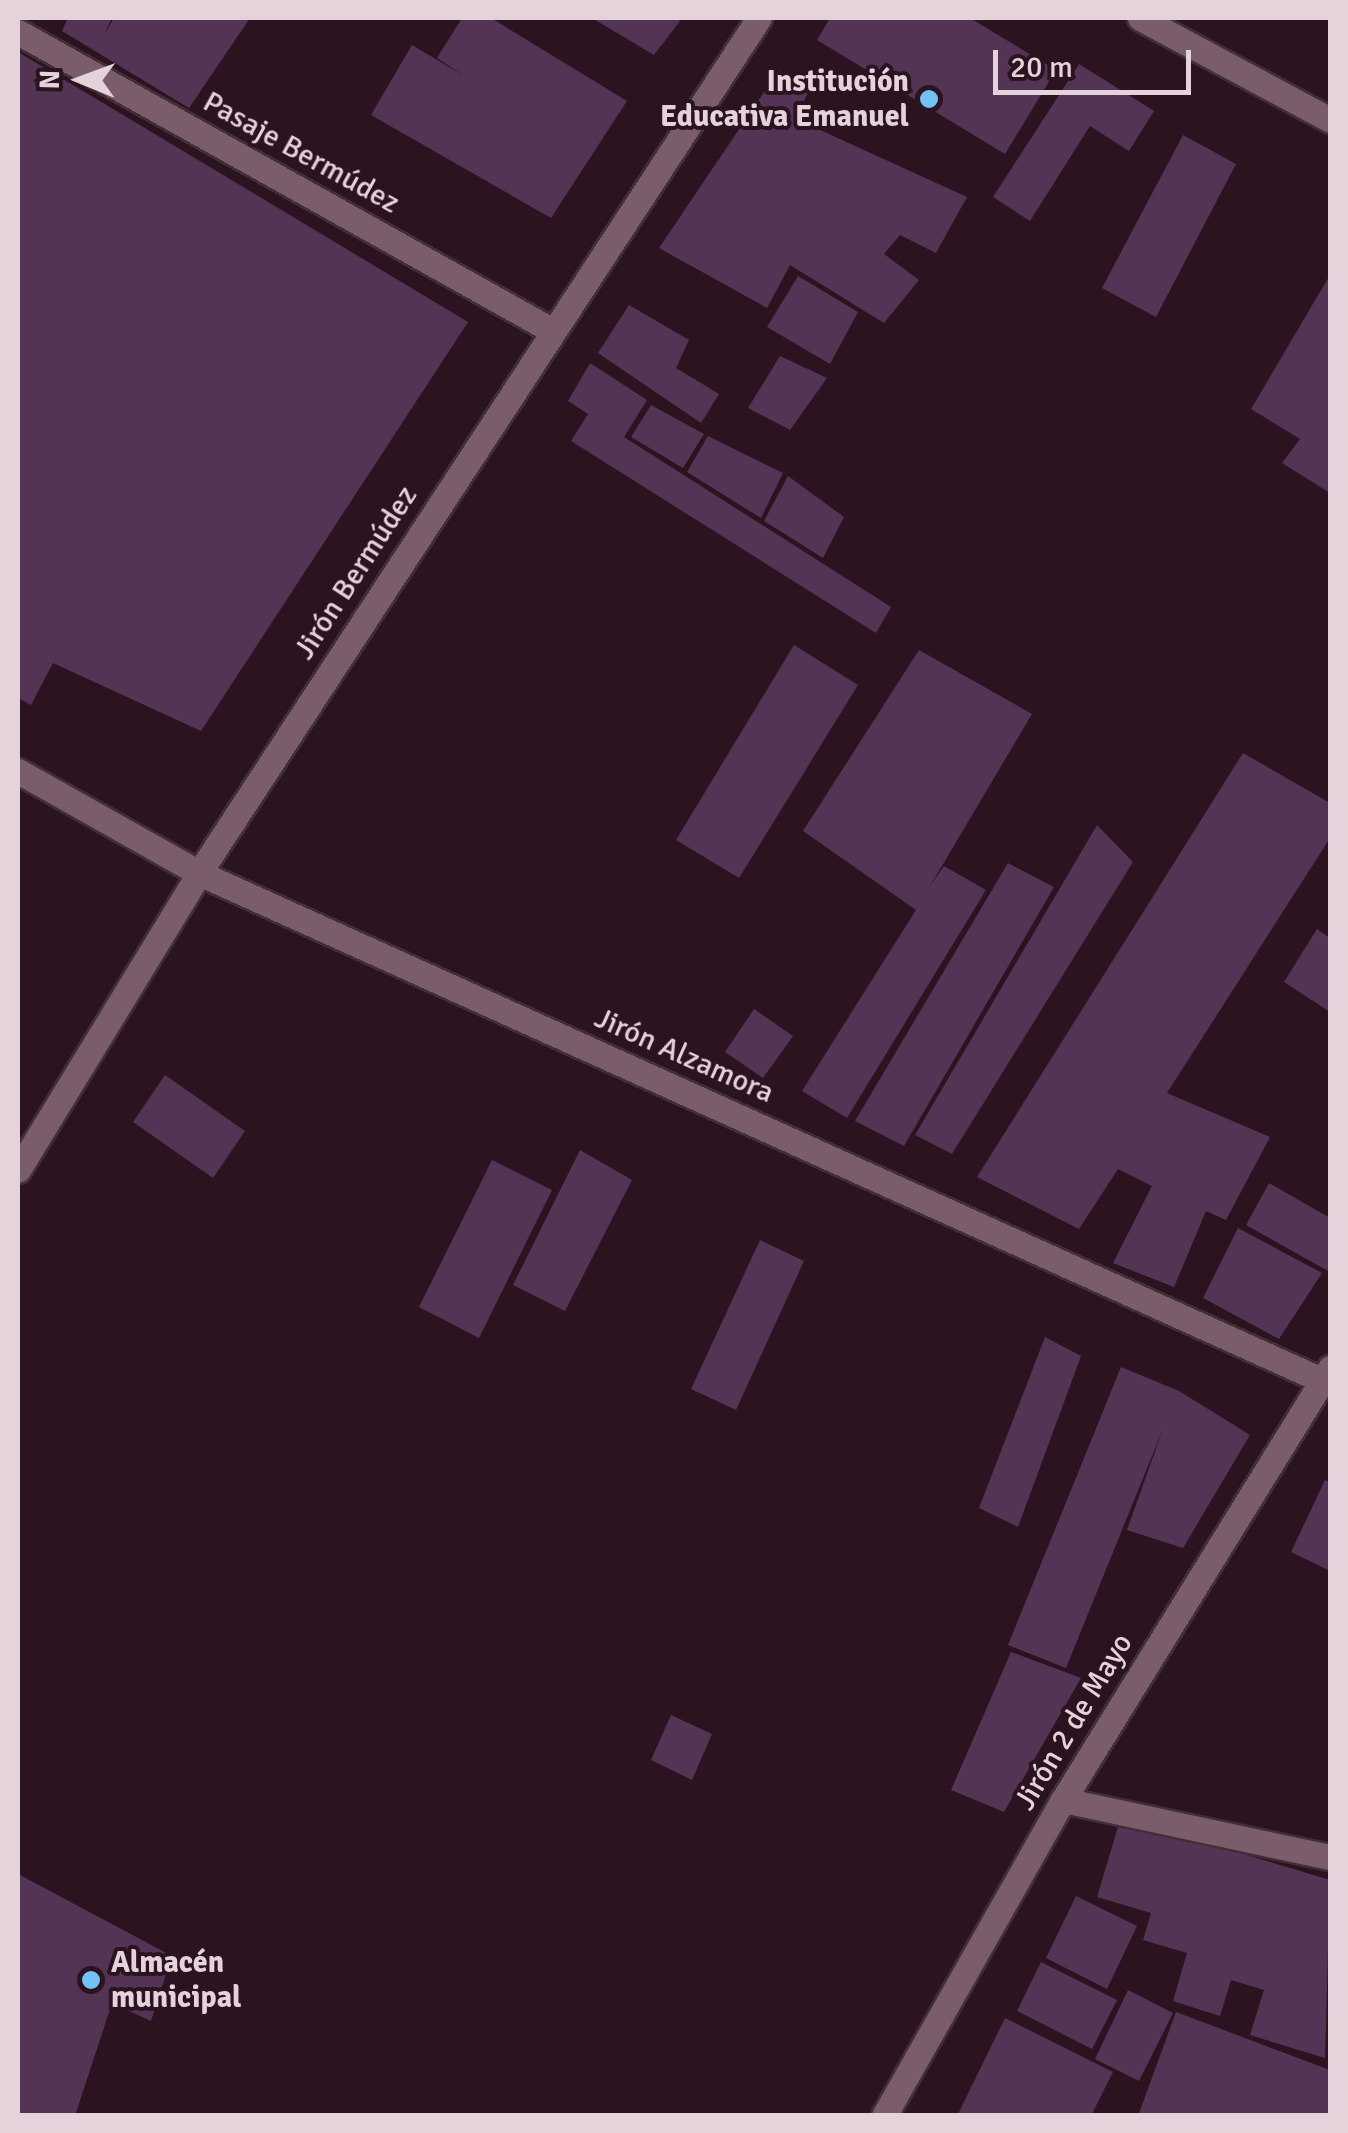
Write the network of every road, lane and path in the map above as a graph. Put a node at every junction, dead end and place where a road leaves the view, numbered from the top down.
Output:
1 (758, 18) edge
2 (1140, 18) edge
3 (18, 32) edge
4 (1330, 120) edge
5 (552, 331) junction
6 (18, 772) edge
7 (200, 873) junction
8 (18, 1170) edge
9 (1327, 1378) edge
10 (1063, 1800) junction
11 (1330, 1857) edge
12 (884, 2116) edge

1 - 5 street, Jirón Bermúdez
2 - 4 street
3 - 5 street, Pasaje Bermúdez
5 - 7 street, Jirón Bermúdez
6 - 7 street, Jirón Alzamora
7 - 8 street, Jirón Bermúdez
7 - 9 street, Jirón Alzamora
9 - 10 street, Jirón 2 de Mayo
10 - 11 street
10 - 12 street, Jirón 2 de Mayo

